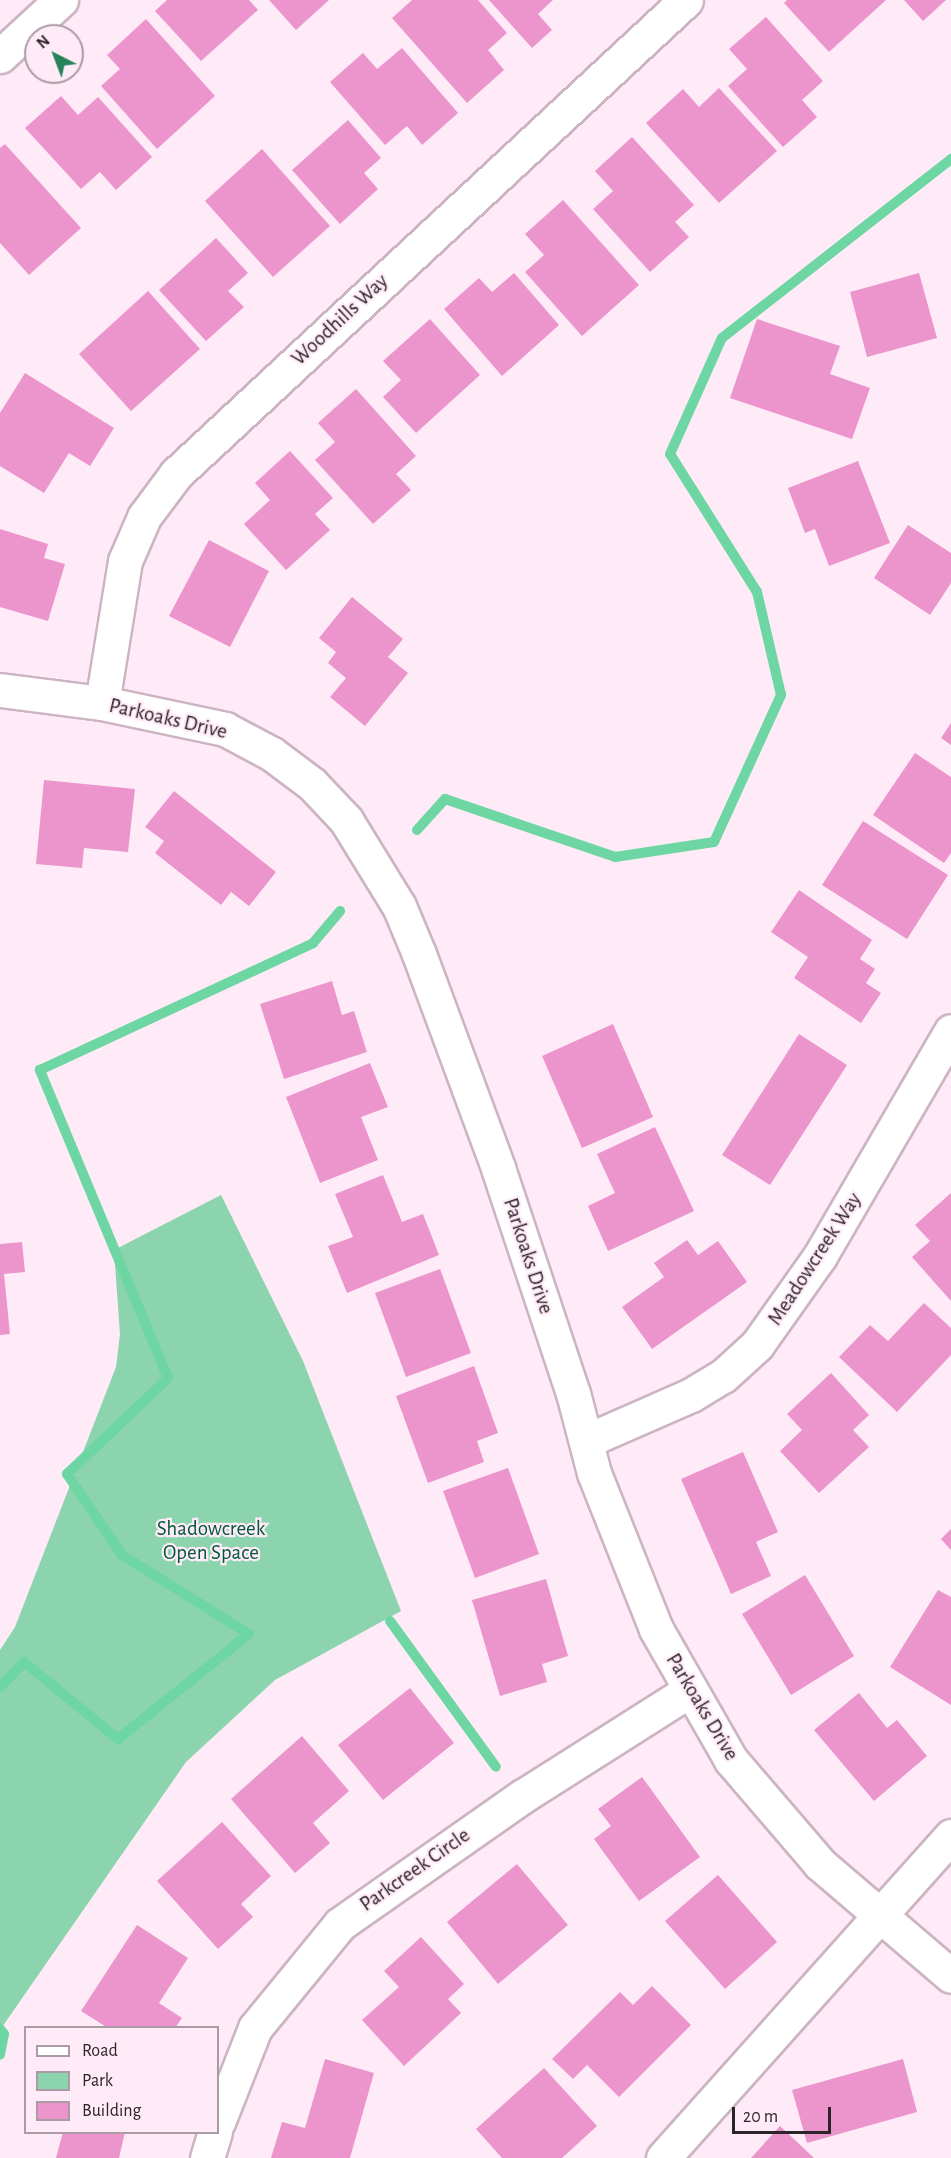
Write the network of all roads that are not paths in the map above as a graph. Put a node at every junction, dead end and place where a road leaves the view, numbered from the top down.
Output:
1 (61, 0) edge
2 (686, 0) edge
3 (0, 56) edge
4 (0, 690) edge
5 (102, 703) junction
6 (951, 1031) edge
7 (586, 1441) junction
8 (690, 1690) junction
9 (951, 1836) edge
10 (880, 1915) junction
11 (951, 1976) edge
12 (219, 2119) edge
13 (215, 2134) edge
14 (207, 2158) edge
15 (663, 2158) edge

1 - 3 street
2 - 5 street, Woodhills Way
4 - 5 street, Parkoaks Drive
5 - 7 street, Parkoaks Drive
6 - 7 street, Meadowcreek Way
7 - 8 street, Parkoaks Drive
8 - 10 street, Parkoaks Drive
8 - 12 street, Parkcreek Circle
9 - 10 street
10 - 11 street, Parkoaks Drive
10 - 15 street
13 - 14 street

